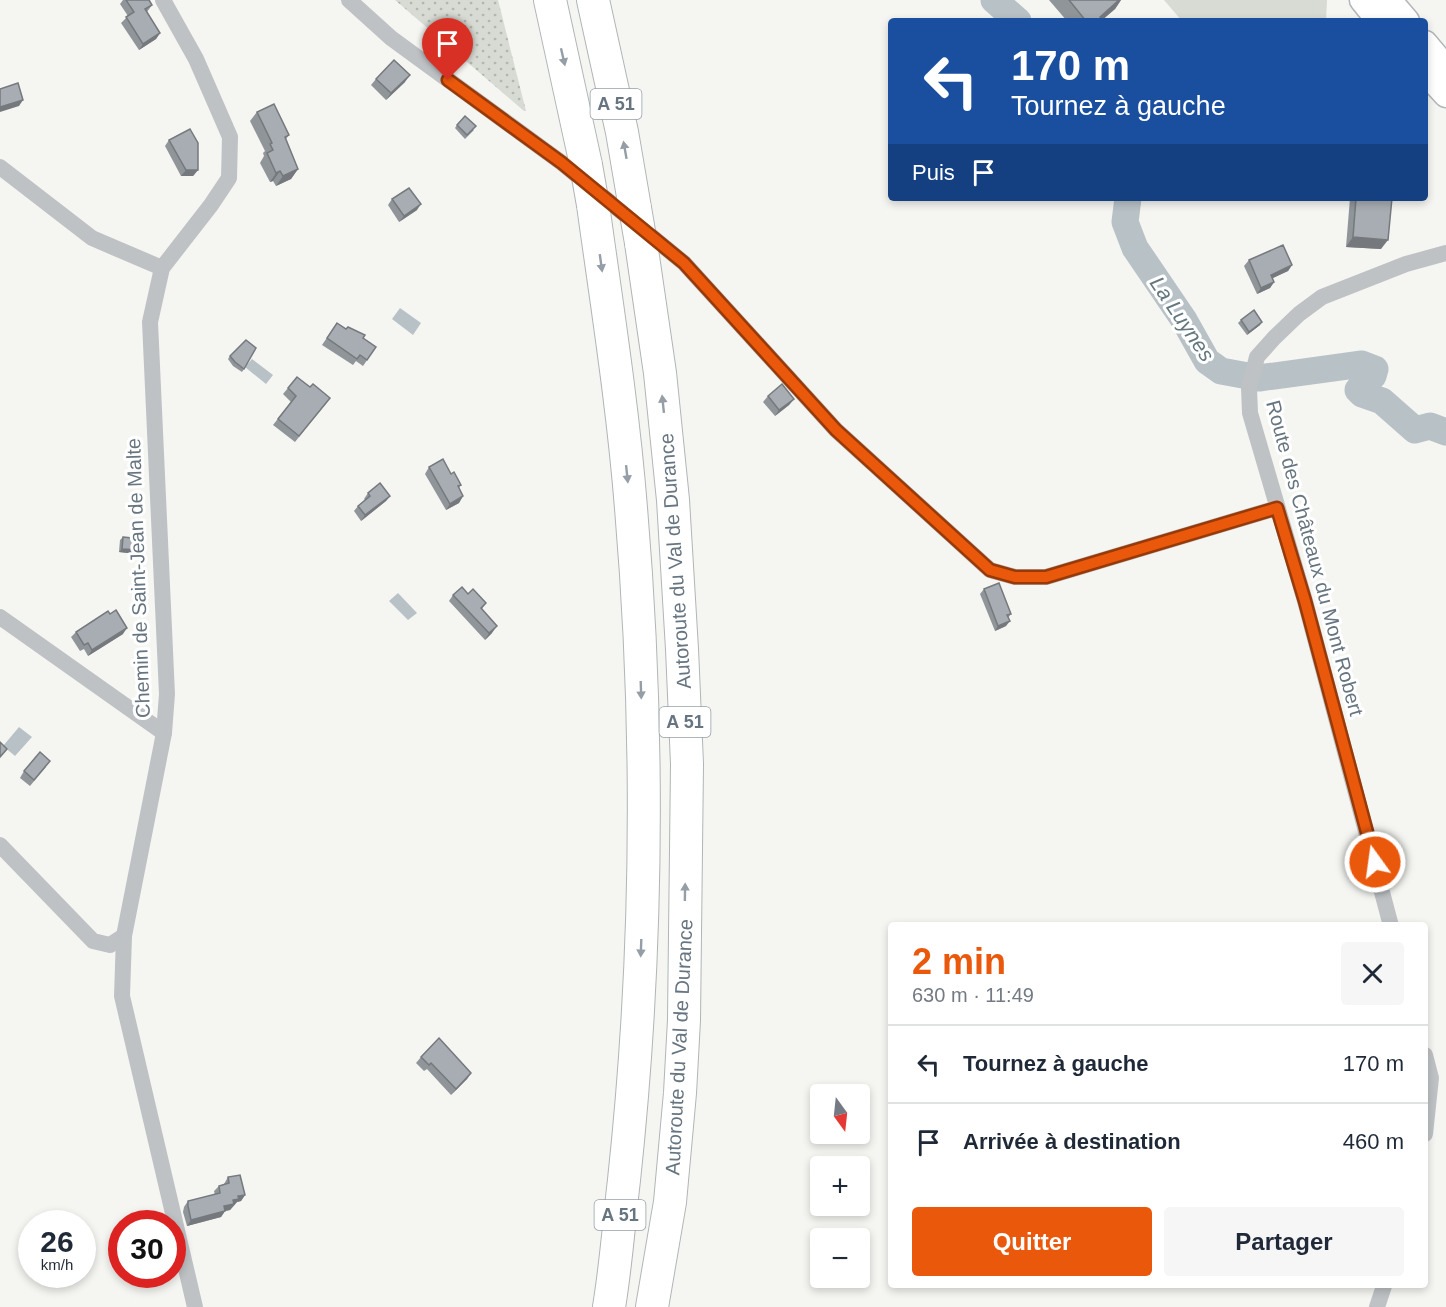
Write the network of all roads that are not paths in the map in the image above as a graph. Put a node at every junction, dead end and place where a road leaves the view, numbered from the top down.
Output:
1 (164, 0) edge
2 (349, 0) edge
3 (550, 0) edge
4 (593, 0) edge
5 (1362, 0) edge
6 (1389, 0) edge
7 (1377, 18) edge
8 (1404, 18) edge
9 (1428, 47) edge
10 (1446, 68) edge
11 (1428, 75) edge
12 (1446, 95) edge
13 (0, 167) edge
14 (1446, 254) edge
15 (162, 268) junction
16 (1277, 508) junction
17 (0, 617) edge
18 (164, 733) junction
19 (0, 845) edge
20 (1390, 922) edge
21 (124, 936) junction
22 (1428, 1066) edge
23 (1428, 1106) edge
24 (630, 1123) junction
25 (670, 1202) junction
26 (1383, 1288) edge
27 (195, 1307) edge
28 (592, 1307) edge
29 (609, 1307) edge
30 (652, 1307) edge
31 (662, 1307) edge
32 (1377, 1307) edge

1 - 15 street
2 - 16 street
3 -> 24 highway, Autoroute du Val de Durance / A 51, bridge
25 -> 4 highway, Autoroute du Val de Durance / A 51, bridge
5 - 7 main road
6 - 8 main road
9 - 10 main road
11 - 12 main road
13 - 15 street
14 - 16 street, Route des Châteaux du Mont Robert
15 - 18 street, Chemin de Saint-Jean de Malte
16 - 20 street, Route des Châteaux du Mont Robert
17 - 18 street
18 - 21 street, Chemin de Saint-Jean de Malte
19 - 21 street
21 - 27 street, Chemin de Saint-Jean de Malte
22 - 23 street
24 - 28 highway
24 - 29 highway, Autoroute du Val de Durance / A 51
25 - 30 highway, Autoroute du Val de Durance / A 51
25 - 31 highway
26 - 32 street

